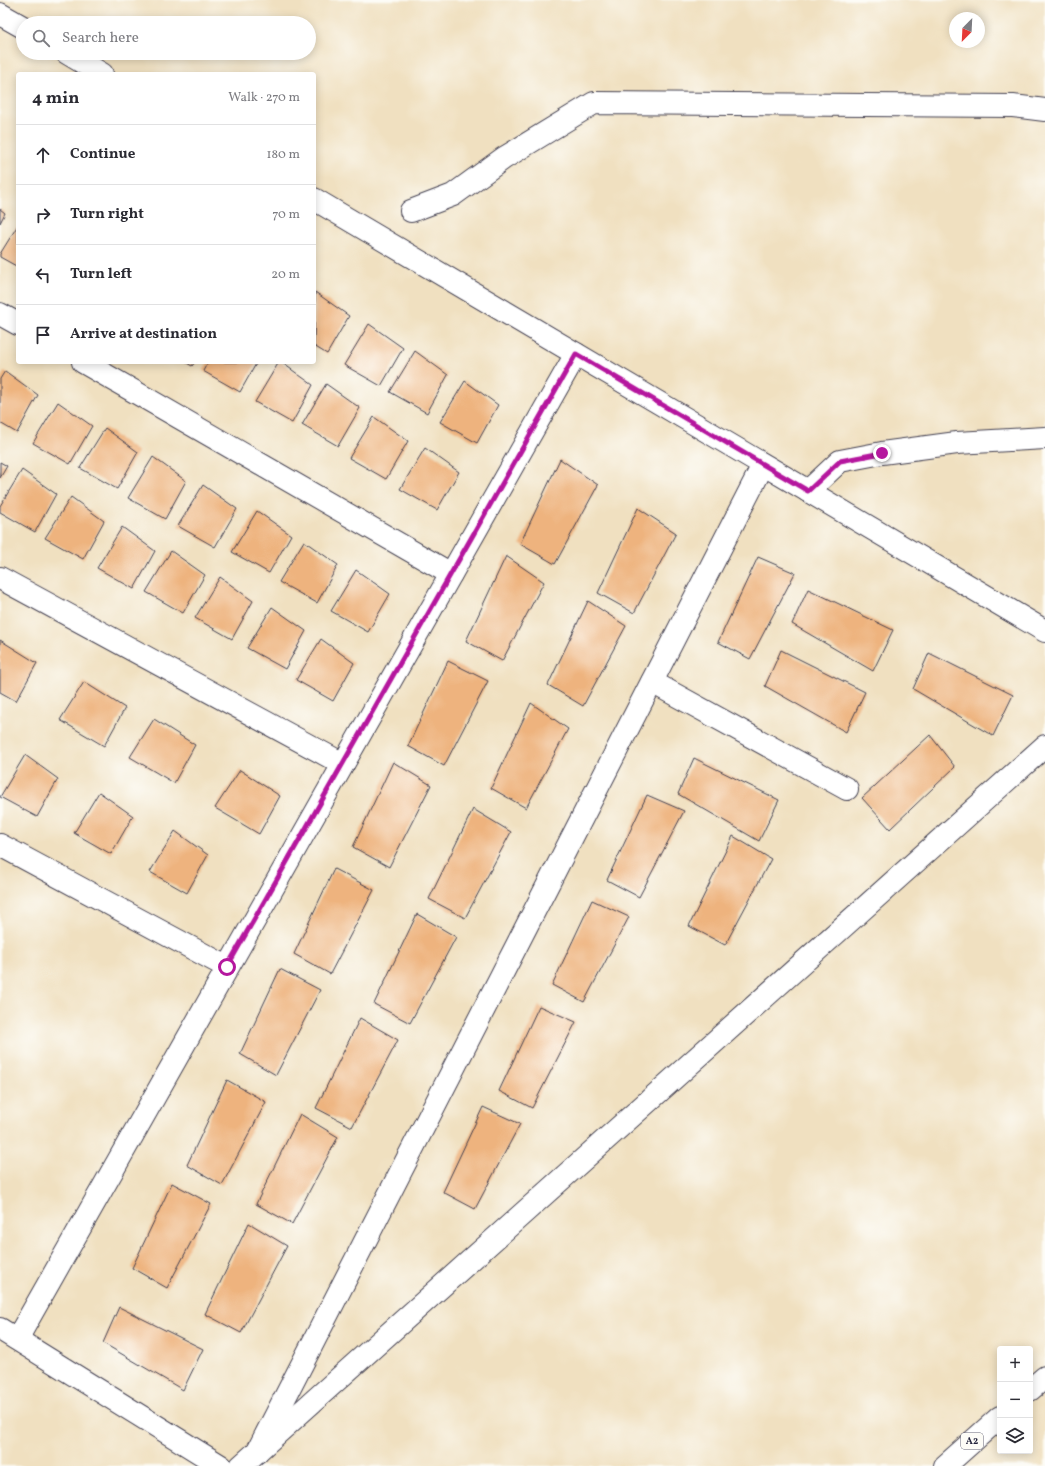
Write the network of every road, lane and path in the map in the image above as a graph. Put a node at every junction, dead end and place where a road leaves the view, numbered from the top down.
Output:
1 (0, 14) edge
2 (16, 23) edge
3 (79, 60) edge
4 (99, 72) edge
5 (1045, 109) edge
6 (316, 200) edge
7 (411, 211) dead end
8 (0, 314) edge
9 (16, 323) edge
10 (576, 354) junction
11 (86, 364) edge
12 (1045, 438) edge
13 (763, 465) junction
14 (808, 491) junction
15 (451, 574) junction
16 (0, 578) edge
17 (1045, 631) edge
18 (652, 682) junction
19 (1045, 746) edge
20 (343, 764) junction
21 (847, 789) dead end
22 (0, 845) edge
23 (227, 967) junction
24 (8, 1334) edge
25 (1045, 1377) edge
26 (1033, 1387) edge
27 (999, 1418) edge
28 (257, 1452) junction
29 (221, 1466) edge
30 (241, 1466) edge
31 (945, 1466) edge

1 - 2 main road
3 - 4 main road
5 - 7 main road
6 - 10 main road
8 - 9 main road
10 - 13 main road
10 - 15 main road
11 - 15 main road
12 - 14 main road
13 - 14 main road
13 - 18 main road
14 - 17 main road
15 - 20 main road
16 - 20 main road
18 - 21 main road
18 - 28 main road
19 - 28 main road
20 - 23 main road
22 - 23 main road
23 - 24 main road
24 - 29 main road
25 - 26 main road
27 - 31 main road, A2
28 - 30 main road

